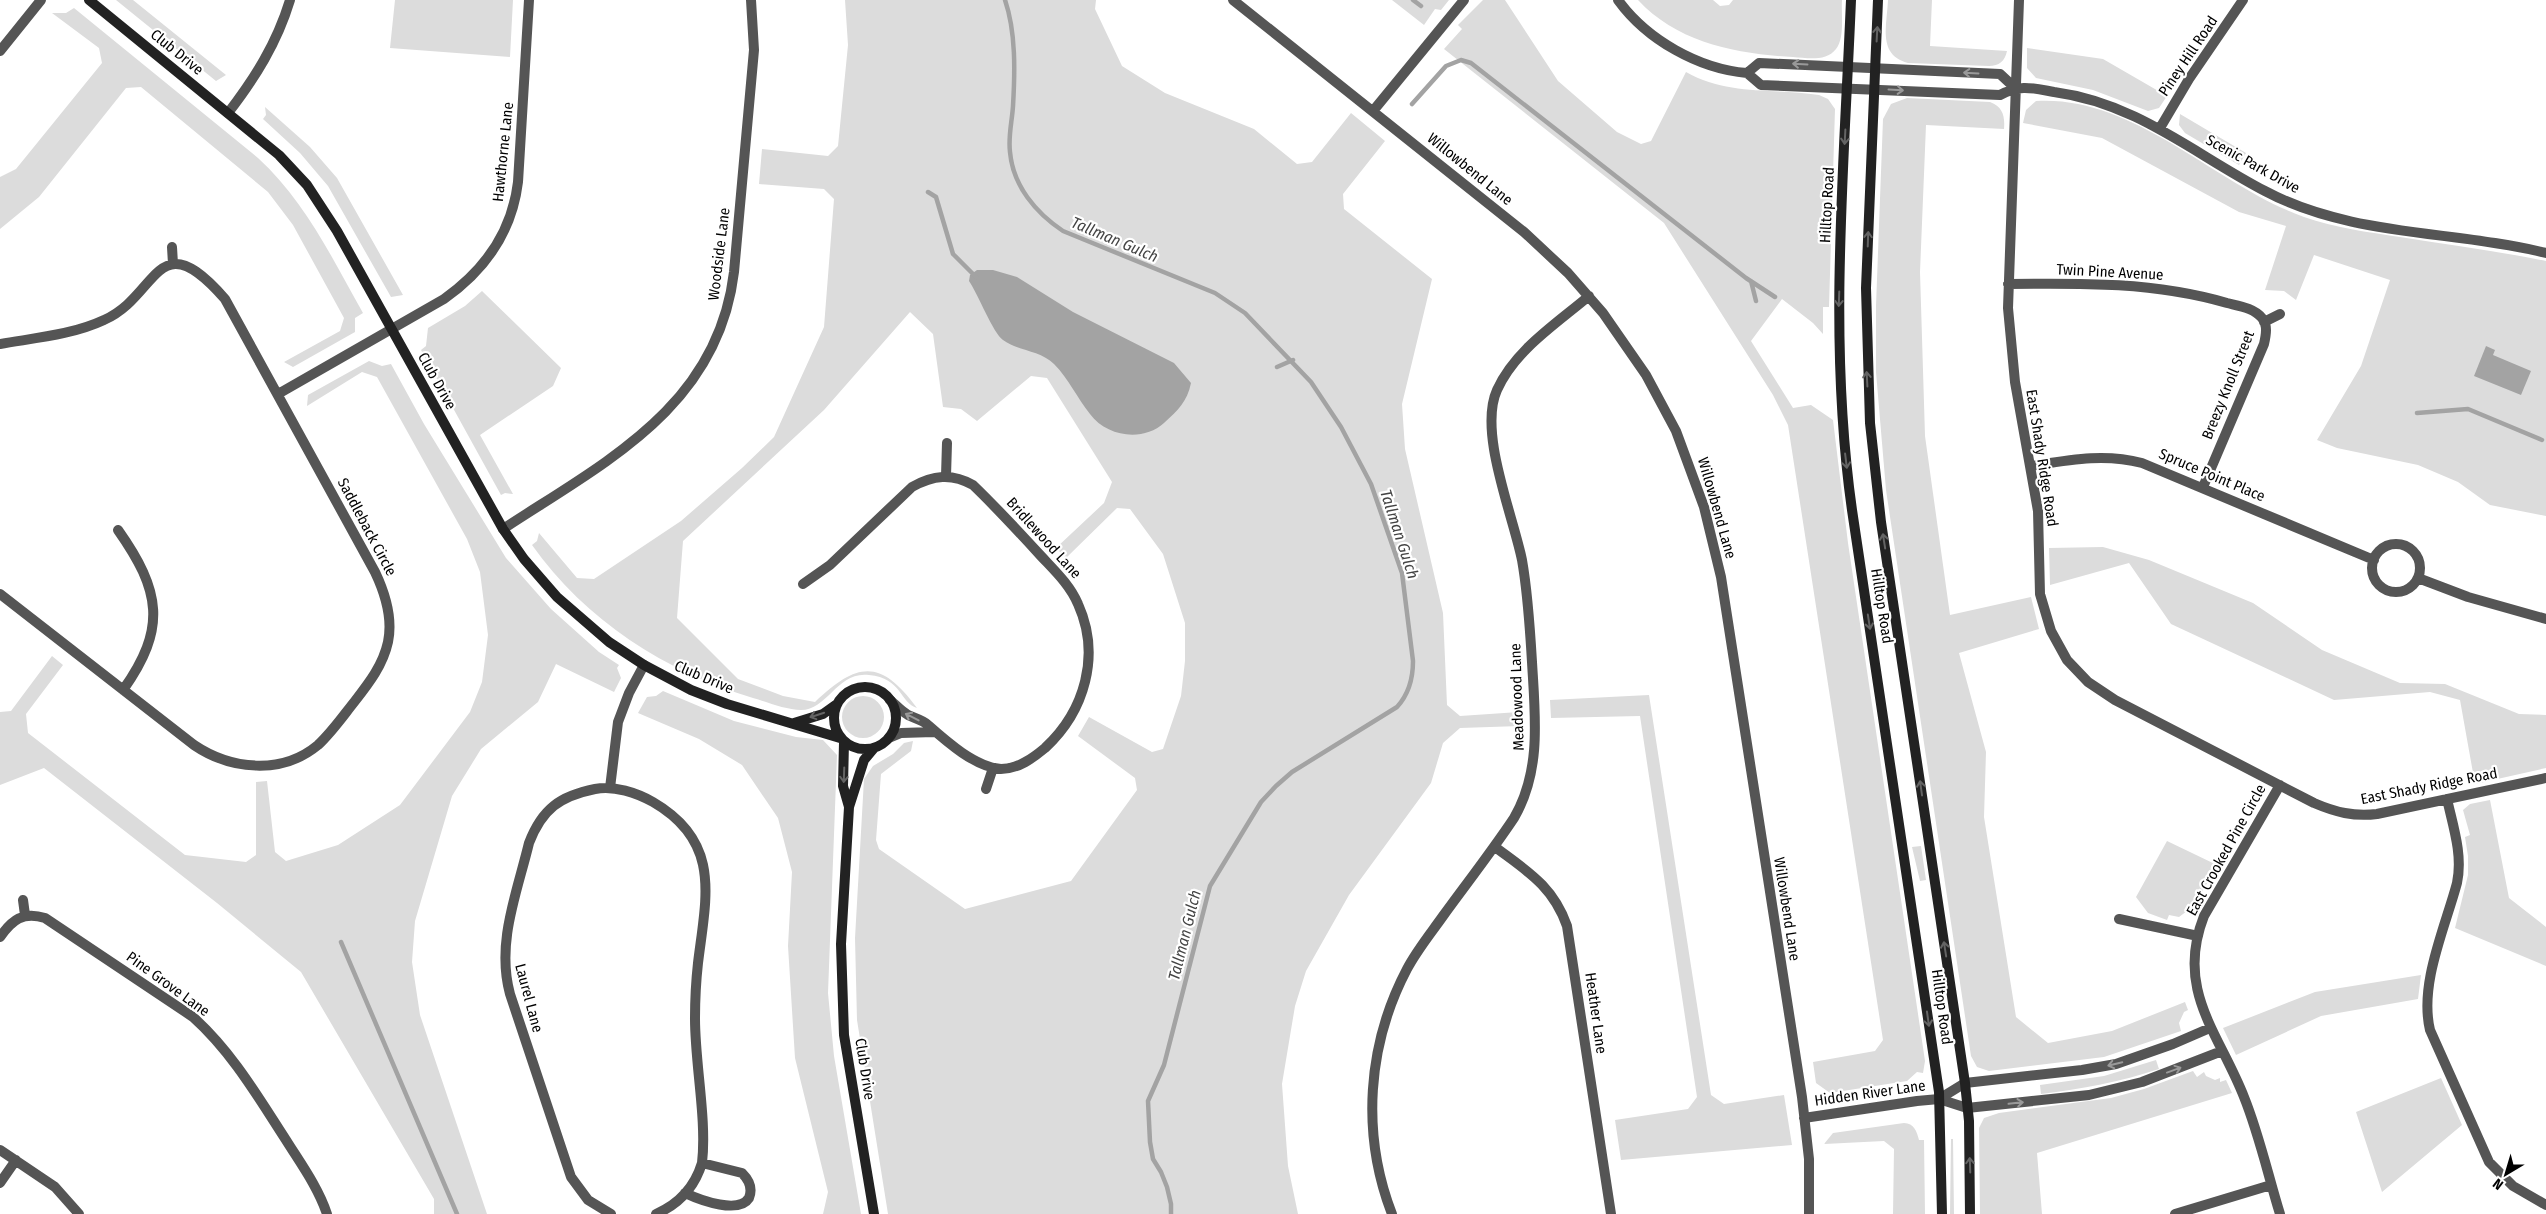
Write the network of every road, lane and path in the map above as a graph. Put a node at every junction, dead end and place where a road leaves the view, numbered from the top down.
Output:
1 (41, 0) edge
2 (89, 0) edge
3 (290, 0) edge
4 (529, 0) edge
5 (751, 0) edge
6 (1233, 0) edge
7 (1464, 0) edge
8 (1618, 0) edge
9 (1851, 0) edge
10 (1878, 0) edge
11 (2019, 0) edge
12 (2243, 0) edge
13 (0, 51) edge
14 (1848, 66) junction
15 (1875, 68) junction
16 (1747, 73) junction
17 (2014, 87) junction
18 (1848, 88) junction
19 (1874, 90) junction
20 (1373, 111) junction
21 (228, 113) junction
22 (2160, 128) junction
23 (172, 246) dead end
24 (2546, 253) edge
25 (173, 264) junction
26 (2008, 284) junction
27 (1589, 296) junction
28 (2280, 314) dead end
29 (2264, 322) junction
30 (391, 330) junction
31 (0, 344) edge
32 (278, 394) junction
33 (947, 443) dead end
34 (2031, 466) junction
35 (946, 476) junction
36 (2203, 487) junction
37 (503, 529) junction
38 (118, 530) dead end
39 (2374, 560) junction
40 (2418, 578) junction
41 (803, 584) dead end
42 (0, 594) edge
43 (2546, 619) edge
44 (644, 665) junction
45 (123, 690) junction
46 (890, 700) junction
47 (837, 704) junction
48 (794, 722) junction
49 (934, 732) junction
50 (889, 738) junction
51 (842, 740) junction
52 (874, 748) junction
53 (994, 768) junction
54 (2546, 778) edge
55 (2280, 785) junction
56 (610, 788) junction
57 (986, 789) dead end
58 (2447, 799) junction
59 (849, 807) junction
60 (1495, 847) junction
61 (24, 900) dead end
62 (25, 915) junction
63 (2119, 919) dead end
64 (2198, 936) junction
65 (0, 937) edge
66 (2210, 1028) junction
67 (2222, 1051) junction
68 (1965, 1083) junction
69 (1939, 1099) junction
70 (1967, 1108) junction
71 (1804, 1118) junction
72 (0, 1150) edge
73 (16, 1160) junction
74 (702, 1162) junction
75 (0, 1183) edge
76 (2271, 1185) junction
77 (685, 1194) junction
78 (2546, 1205) edge
79 (79, 1214) edge
80 (327, 1214) edge
81 (611, 1214) edge
82 (656, 1214) edge
83 (874, 1214) edge
84 (1392, 1214) edge
85 (1611, 1214) edge
86 (1809, 1214) edge
87 (1942, 1214) edge
88 (1970, 1214) edge
89 (2175, 1214) edge
90 (2280, 1214) edge

1 - 13 street
2 - 21 main road, Club Drive
3 - 21 street
4 - 30 street, Hawthorne Lane
5 - 37 street, Woodside Lane
6 - 20 street, Willowbend Lane
7 - 20 street
8 - 16 street
9 - 14 main road, Hilltop Road
15 -> 10 main road, Hilltop Road
11 - 17 street, East Shady Ridge Road
12 - 22 street, Piney Hill Road
14 - 15 street, Scenic Park Drive
14 -> 16 street, Scenic Park Drive
14 - 18 main road, Hilltop Road
17 -> 15 street, Scenic Park Drive
15 - 19 main road, Hilltop Road
16 - 18 street, Scenic Park Drive
19 -> 17 street, Scenic Park Drive
17 - 22 street, Scenic Park Drive
17 - 26 street, East Shady Ridge Road
18 - 19 street, Scenic Park Drive
18 -> 69 main road, Hilltop Road
68 -> 19 main road, Hilltop Road
20 - 27 street, Willowbend Lane
21 - 30 main road, Club Drive
22 - 24 street, Scenic Park Drive
23 - 25 street
25 - 31 street
25 - 32 street, Saddleback Circle
26 - 29 street, Twin Pine Avenue
26 - 34 street, East Shady Ridge Road
27 - 60 street, Meadowood Lane
27 - 71 street, Willowbend Lane
28 - 29 street
29 - 36 street, Breezy Knoll Street
30 - 32 street, Hawthorne Lane
30 - 37 main road, Club Drive
32 - 45 street, Saddleback Circle
33 - 35 street
34 - 36 street, Spruce Point Place
34 - 55 street, East Shady Ridge Road
35 - 41 street
35 - 53 street, Bridlewood Lane
36 - 39 street, Spruce Point Place
37 - 44 main road, Club Drive
38 - 45 street
39 - 40 street
39 - 40 street
40 - 43 street
42 - 45 street, Saddleback Circle
44 - 48 main road, Club Drive
44 - 56 street
46 - 47 main road
49 -> 46 street
46 - 50 main road
47 -> 48 main road, Club Drive
47 - 51 main road
48 - 51 main road, Club Drive
49 - 50 street
49 - 53 street
50 - 52 main road
51 - 52 main road
51 -> 59 main road, Club Drive
52 - 59 main road, Club Drive
53 - 57 street
54 - 58 street, East Shady Ridge Road
55 - 58 street, East Shady Ridge Road
55 - 64 street, East Crooked Pine Circle
56 - 74 street, Laurel Lane
56 - 81 street, Laurel Lane
58 - 78 street
59 - 83 main road, Club Drive
60 - 84 street, Meadowood Lane
60 - 85 street, Heather Lane
61 - 62 street
62 - 65 street
62 - 80 street, Pine Grove Lane
63 - 64 street
64 - 66 street, East Crooked Pine Circle
66 - 67 street, East Crooked Pine Circle
66 -> 68 street
70 -> 67 street
67 - 76 street, East Crooked Pine Circle
68 - 69 street
68 - 70 main road, Hilltop Road
69 - 70 street
69 - 71 street, Hidden River Lane
69 - 87 main road, Hilltop Road
88 -> 70 main road, Hilltop Road
71 - 86 street, Willowbend Lane
72 - 73 street
73 - 75 street
73 - 79 street
74 - 77 street, Laurel Lane
74 - 77 street
76 - 89 street
76 - 90 street, East Crooked Pine Circle
77 - 82 street, Laurel Lane

